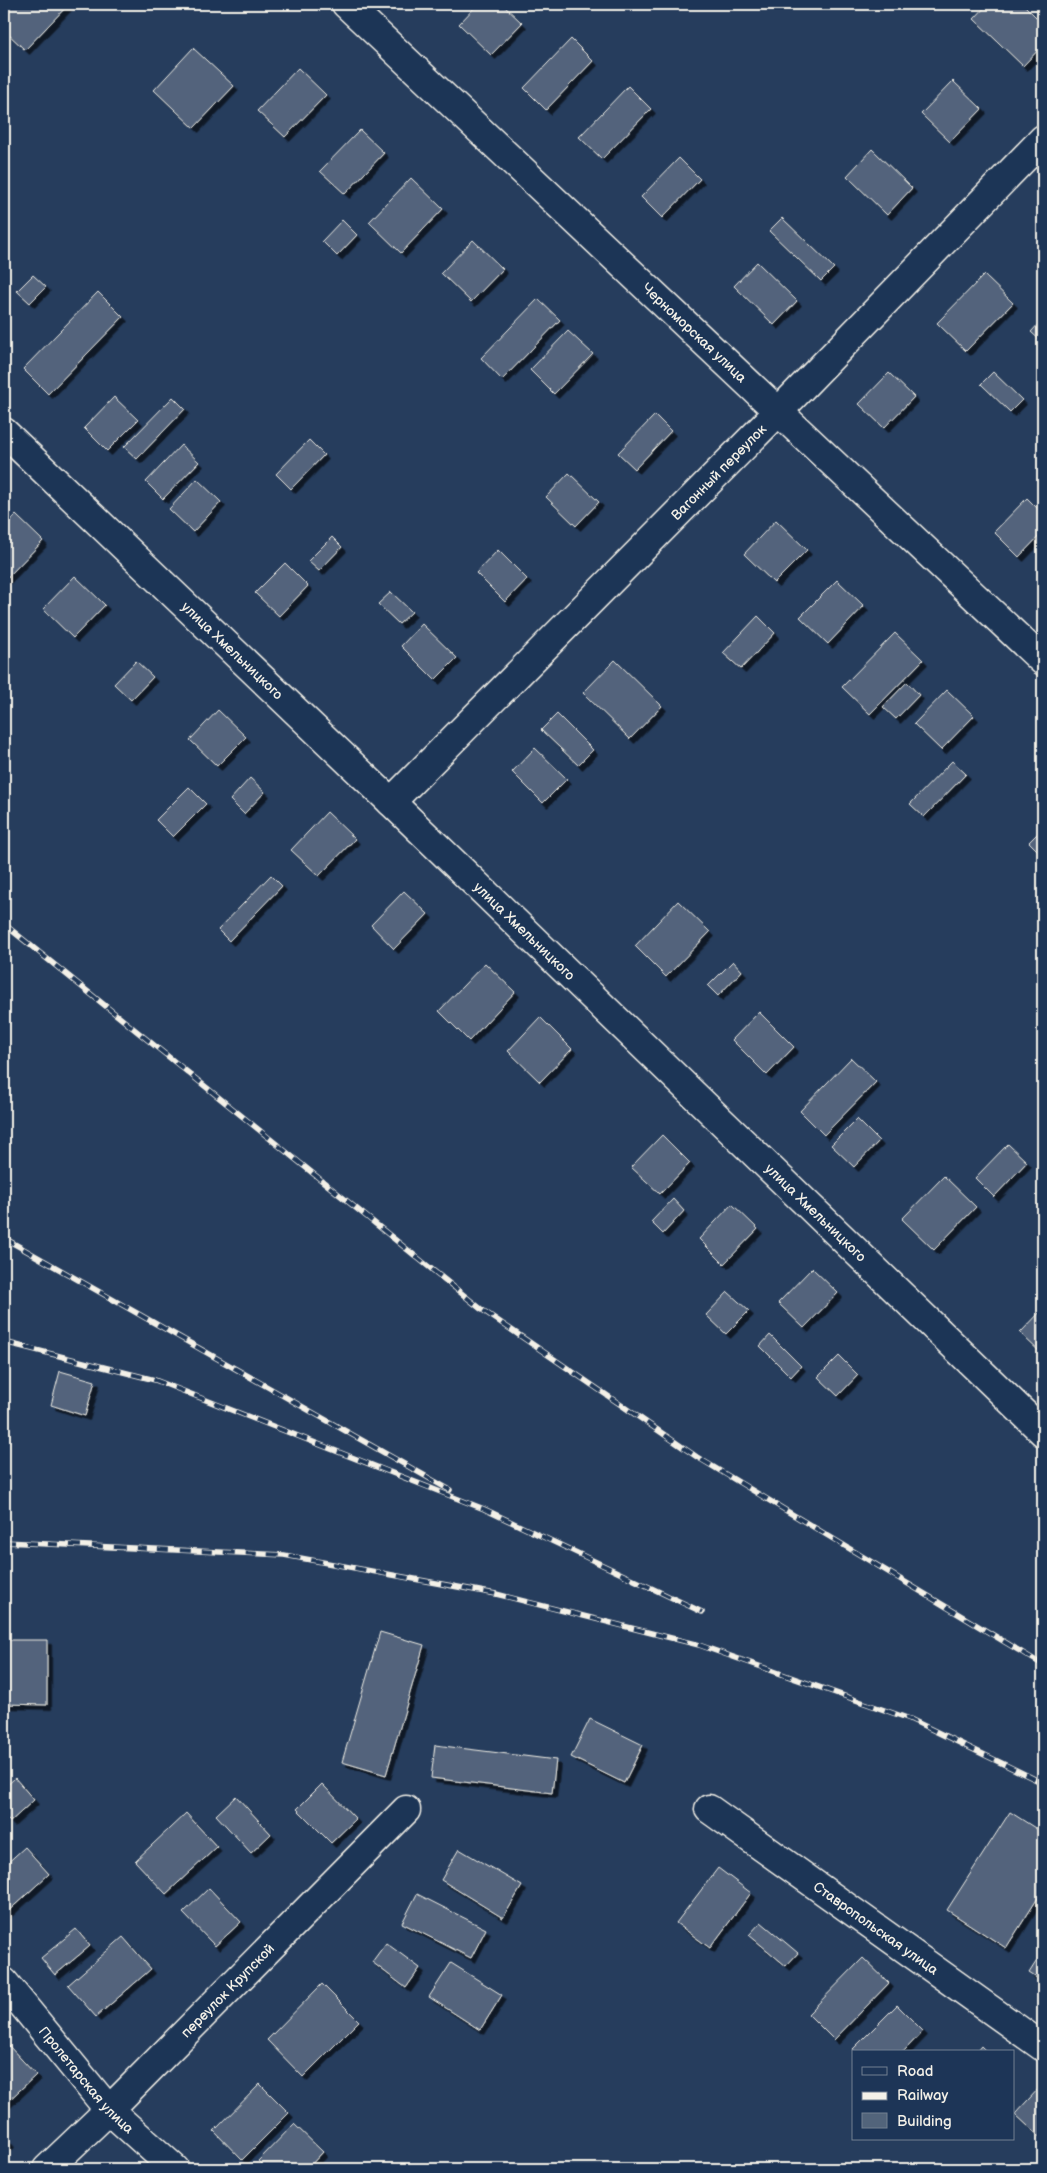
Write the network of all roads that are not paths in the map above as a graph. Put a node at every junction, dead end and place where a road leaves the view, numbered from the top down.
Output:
1 (346, 4) edge
2 (1043, 139) edge
3 (778, 412) junction
4 (4, 432) edge
5 (1043, 661) edge
6 (391, 802) junction
7 (1043, 1432) edge
8 (709, 1809) dead end
9 (406, 1810) dead end
10 (4, 1982) edge
11 (1043, 2047) edge
12 (109, 2110) junction
13 (47, 2169) edge
14 (174, 2169) edge

1 - 3 street, Черноморская улица
2 - 3 street, Вагонный переулок
3 - 5 street, Черноморская улица
3 - 6 street, Вагонный переулок
4 - 6 street, улица Хмельницкого
6 - 7 street, улица Хмельницкого
8 - 11 street, Ставропольская улица
9 - 12 street, переулок Крупской
10 - 12 street, Пролетарская улица
12 - 13 street, переулок Крупской
12 - 14 street, Пролетарская улица

